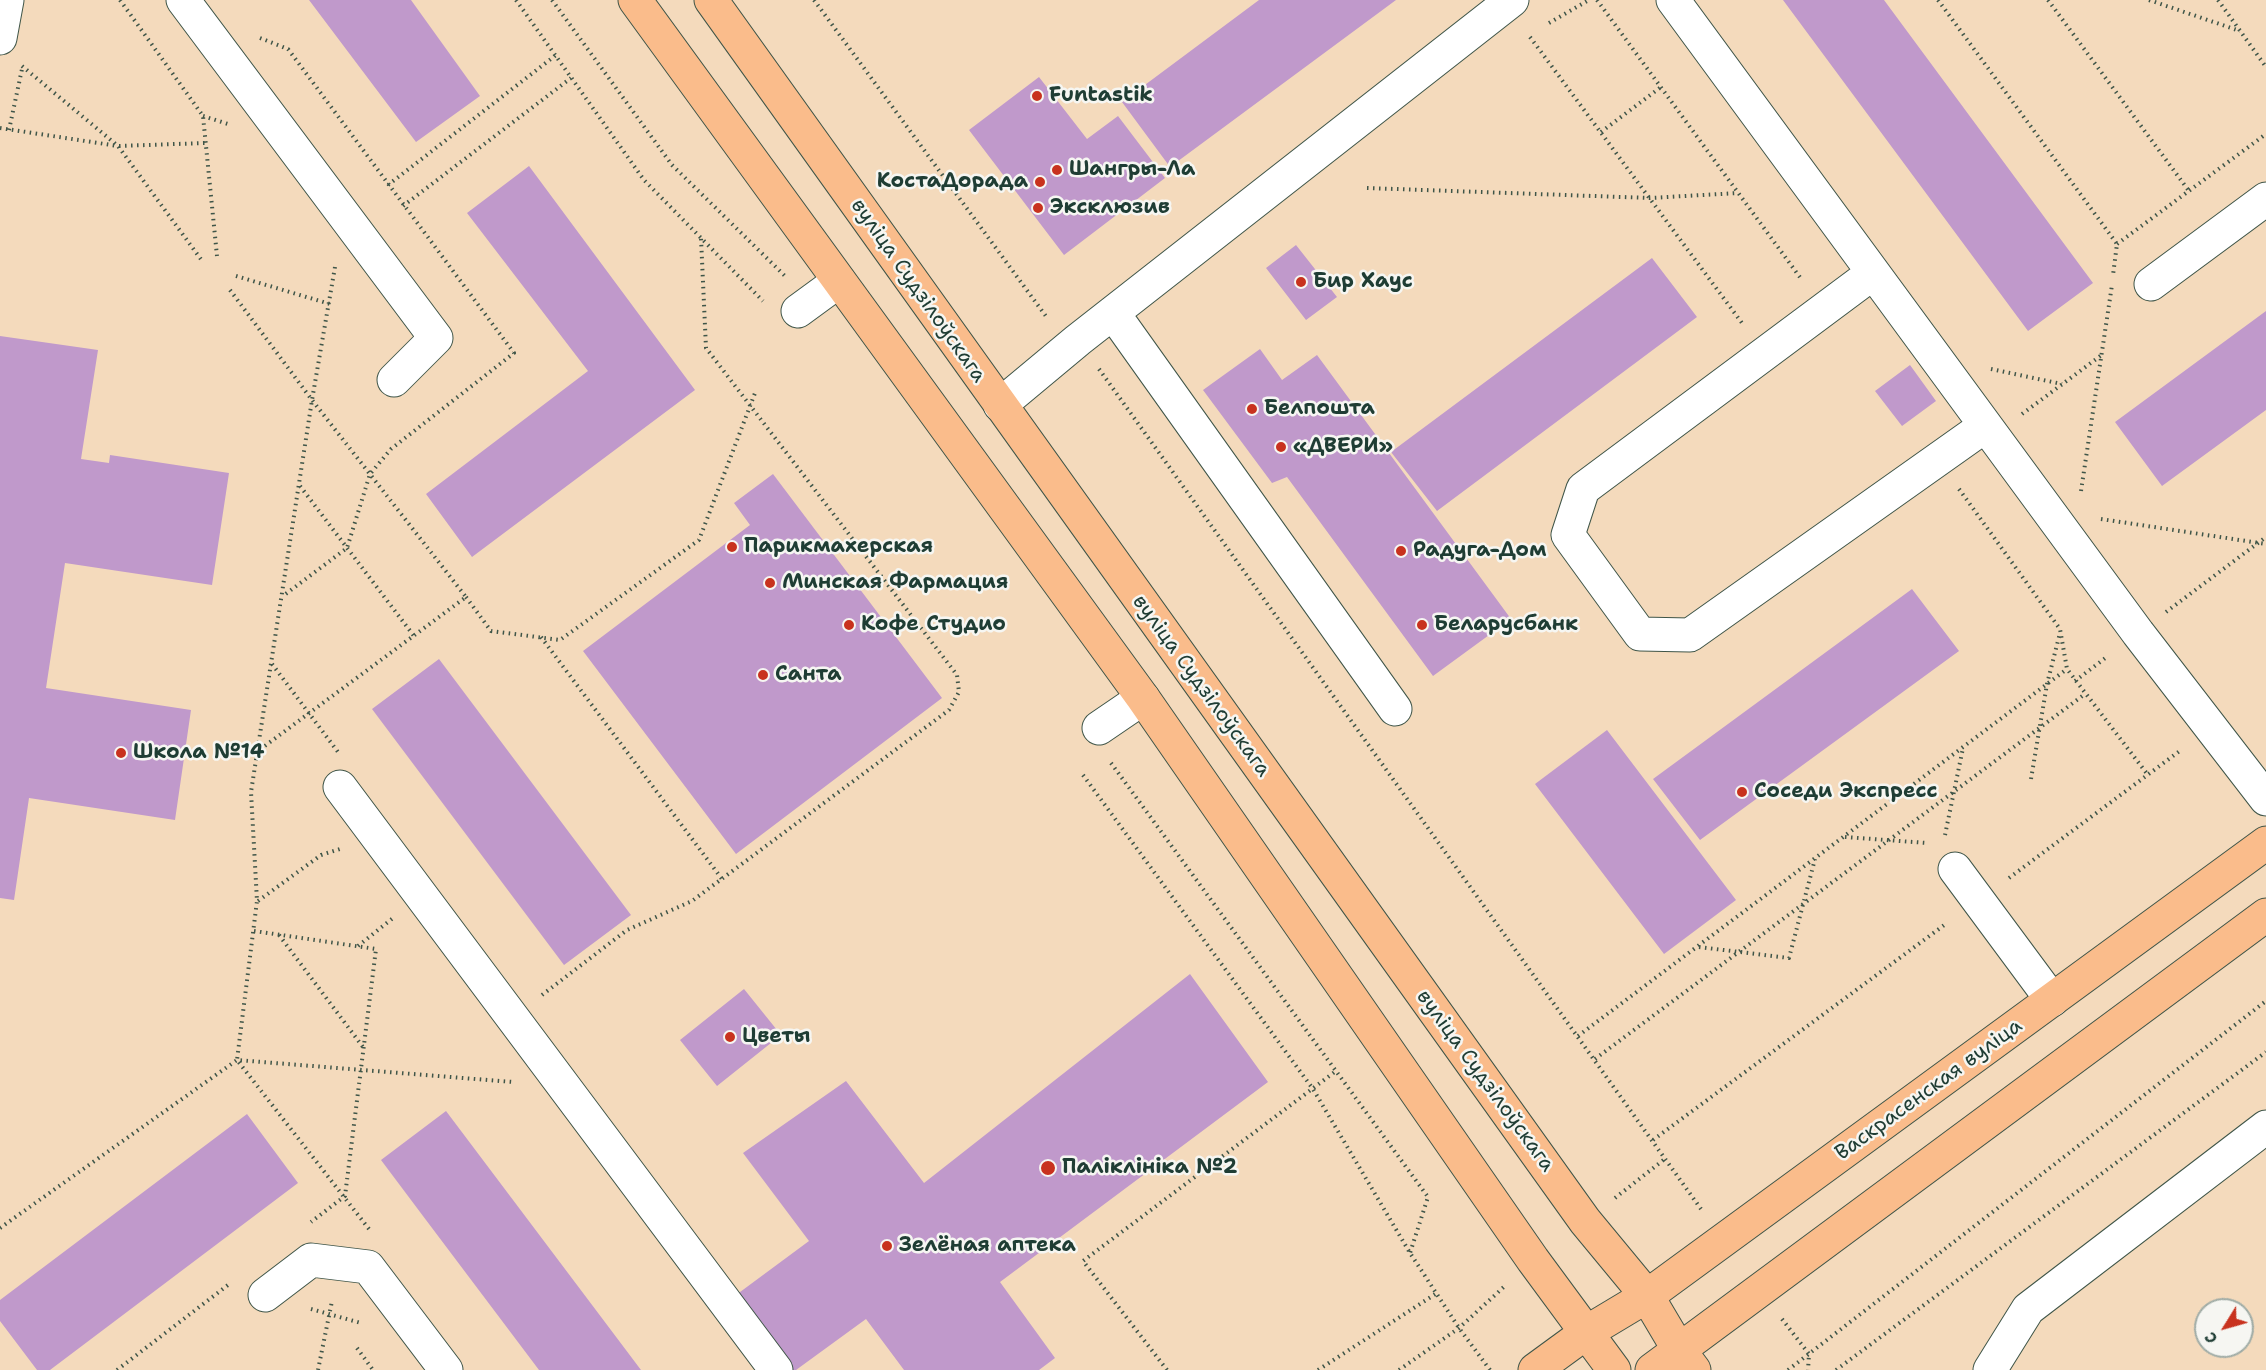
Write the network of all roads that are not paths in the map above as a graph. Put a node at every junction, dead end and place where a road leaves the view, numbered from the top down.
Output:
1 (7, 0) edge
2 (183, 0) edge
3 (635, 0) edge
4 (711, 0) edge
5 (1512, 0) edge
6 (1673, 0) edge
7 (0, 38) edge
8 (2266, 199) edge
9 (1873, 273) junction
10 (839, 281) junction
11 (2151, 284) dead end
12 (791, 307) road end
13 (1113, 313) junction
14 (394, 380) dead end
15 (1000, 405) junction
16 (1985, 426) junction
17 (1143, 698) junction
18 (1395, 709) dead end
19 (1103, 743) road end
20 (340, 787) dead end
21 (2266, 799) edge
22 (2266, 843) edge
23 (1949, 857) road end
24 (2266, 915) edge
25 (2052, 1000) junction
26 (2266, 1127) edge
27 (265, 1295) dead end
28 (1647, 1296) junction
29 (1587, 1332) junction
30 (1687, 1360) edge
31 (446, 1370) edge
32 (776, 1370) edge
33 (1535, 1370) edge
34 (1614, 1370) edge
35 (1652, 1370) edge
36 (1990, 1370) edge

1 - 7 lane
2 - 14 lane
3 - 10 main road
4 - 15 main road, вуліца Судзілоўскага
5 - 13 lane
6 - 9 lane
8 - 11 lane
9 - 16 lane
9 - 16 lane
10 - 12 lane
10 - 17 main road
13 - 15 lane
13 - 18 lane
15 - 28 main road, вуліца Судзілоўскага
16 - 21 lane
17 - 19 lane
17 - 29 main road
20 - 32 lane
22 - 25 main road, Васкрасенская вуліца
23 - 25 lane
24 - 30 main road
25 - 28 main road, Васкрасенская вуліца
26 - 36 lane
27 - 31 lane
28 - 29 main road, Васкрасенская вуліца
28 - 30 main road, вуліца Судзілоўскага
29 - 33 main road, Васкрасенская вуліца
29 - 34 main road
30 - 35 main road

